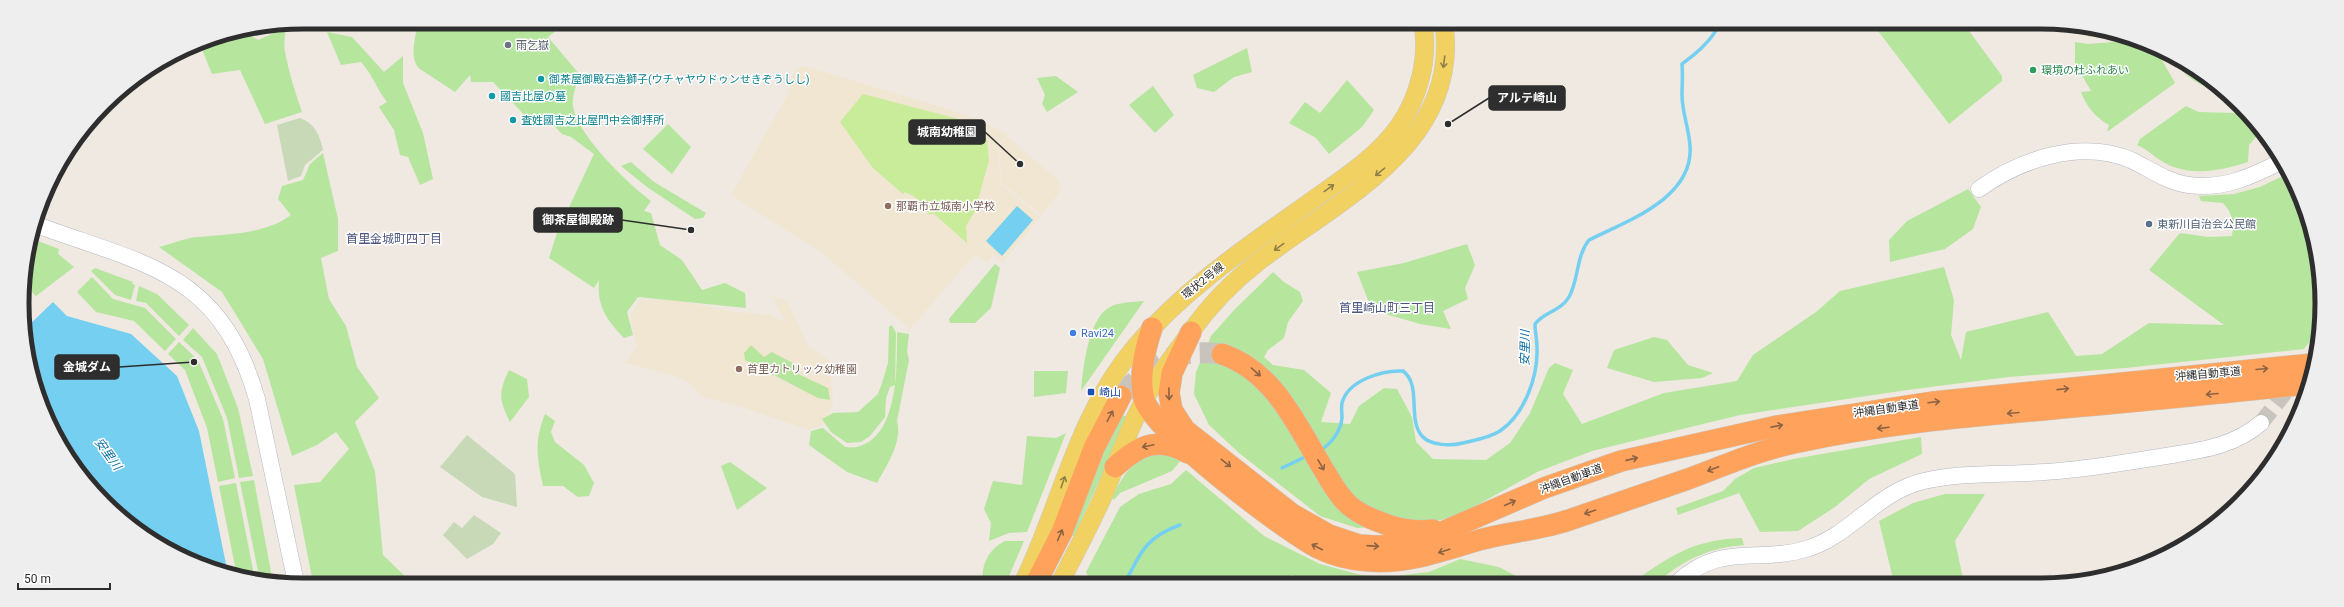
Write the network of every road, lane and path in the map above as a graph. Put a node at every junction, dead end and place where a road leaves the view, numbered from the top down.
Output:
1 (1423, 29) edge
2 (1444, 29) edge
3 (2277, 164) edge
4 (1979, 189) dead end
5 (40, 226) edge
6 (1152, 328) junction
7 (1191, 332) junction
8 (1222, 354) tunnel mouth
9 (2308, 364) edge
10 (2303, 384) edge
11 (1121, 396) tunnel mouth
12 (1144, 401) junction
13 (2261, 422) tunnel mouth
14 (1198, 458) junction
15 (1115, 467) junction
16 (1468, 522) junction
17 (295, 577) edge
18 (1024, 578) edge
19 (1039, 578) edge
20 (1062, 578) edge
21 (1683, 578) edge

6 -> 1 main road, 環状2号線
2 -> 7 main road, 環状2号線
3 - 4 street
5 - 17 street
6 - 12 highway
18 -> 6 main road, 環状2号線
7 - 12 main road, 環状2号線
7 -> 16 highway
8 -> 16 highway
16 -> 9 highway, 沖縄自動車道
10 -> 14 highway, 沖縄自動車道
19 -> 11 highway
12 - 14 highway
12 - 15 main road, 環状2号線
13 - 21 street
14 -> 15 highway
15 - 20 main road, 環状2号線

